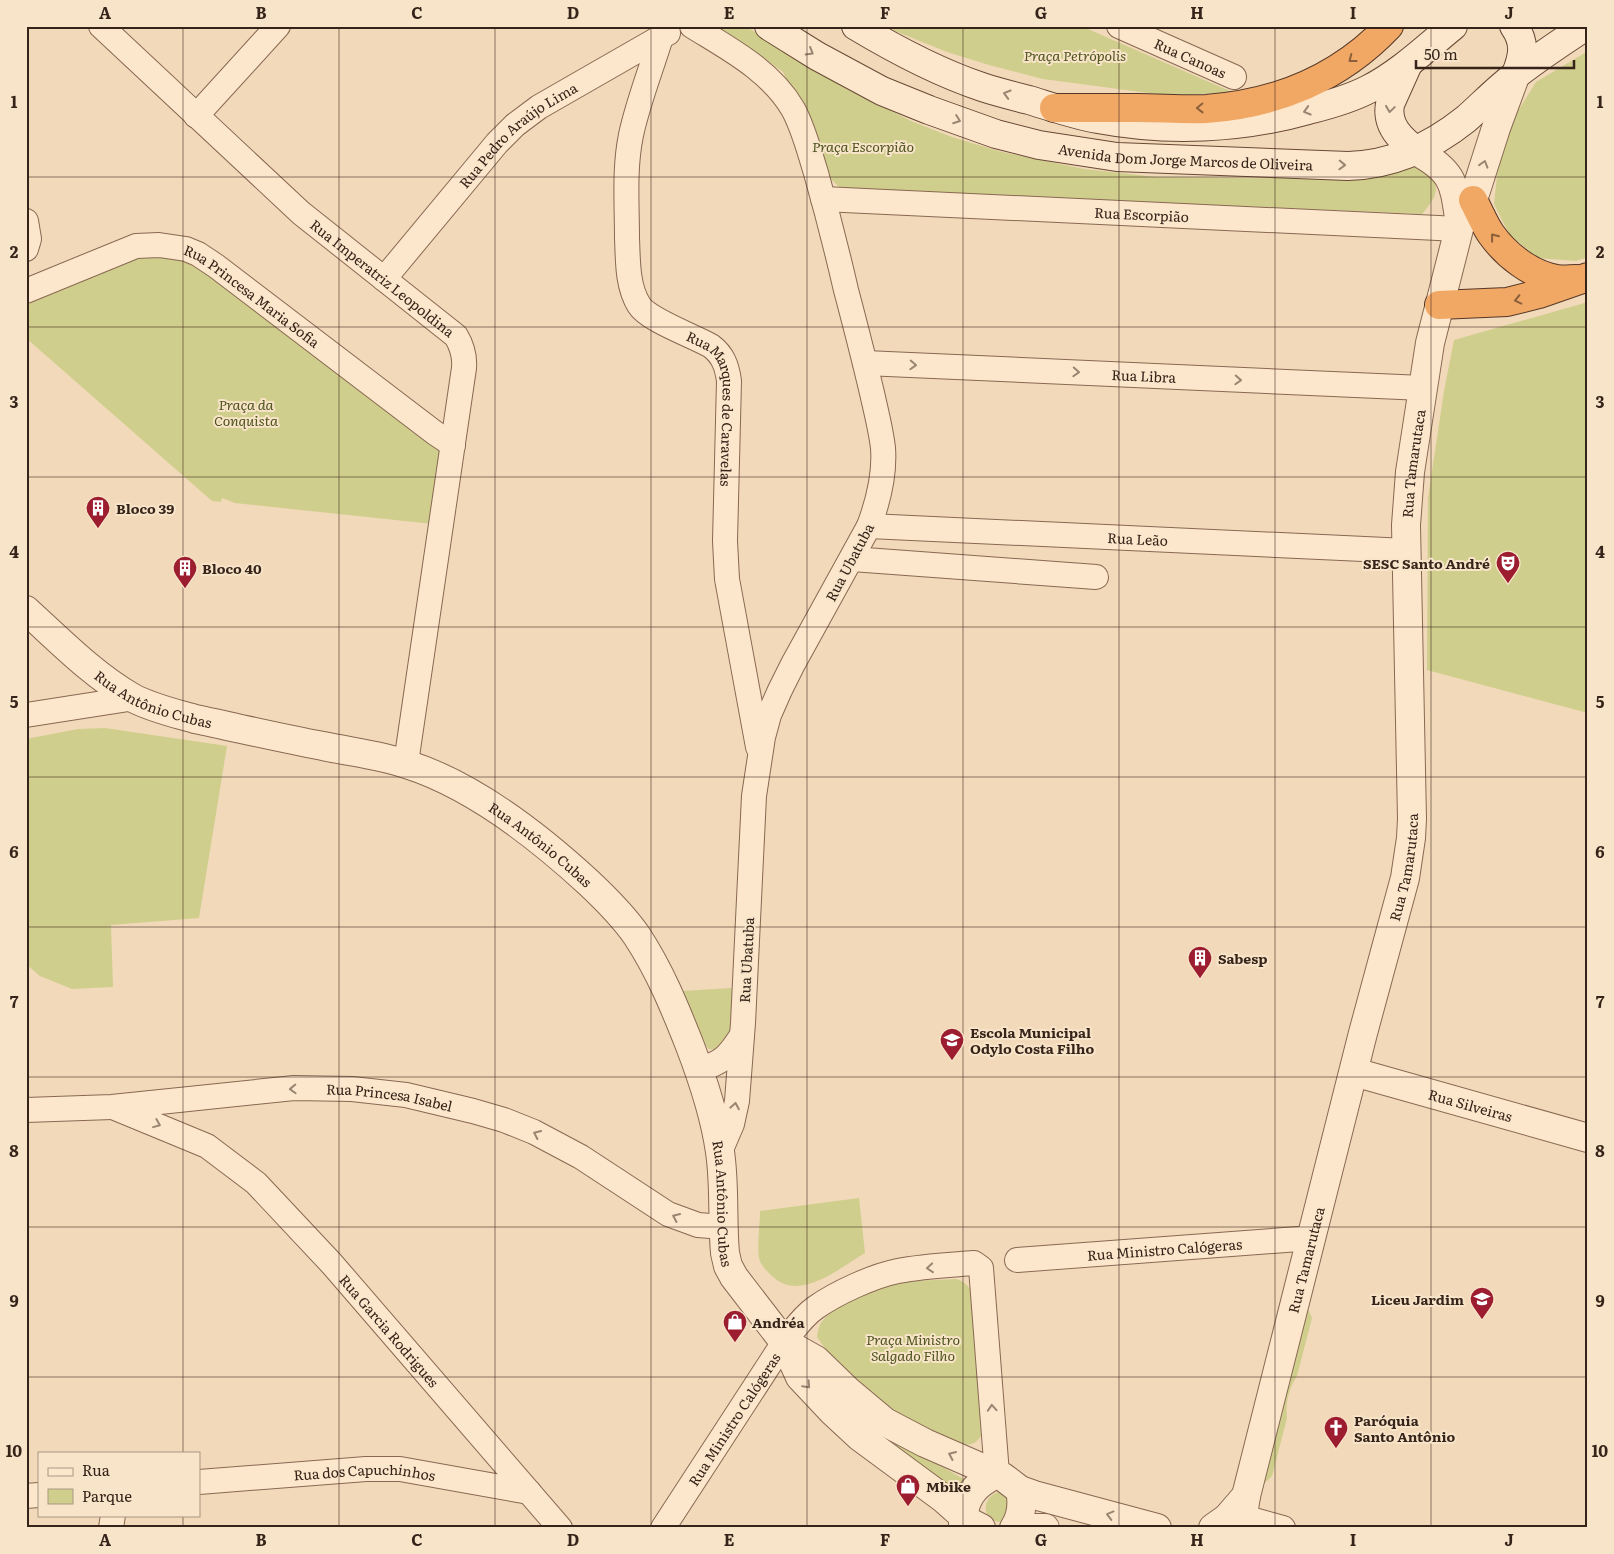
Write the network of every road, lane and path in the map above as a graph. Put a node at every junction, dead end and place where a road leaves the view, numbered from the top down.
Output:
1 (100, 26) edge
2 (278, 26) edge
3 (692, 26) edge
4 (769, 26) edge
5 (856, 26) edge
6 (1119, 26) edge
7 (1389, 26) edge
8 (1454, 26) edge
9 (1514, 26) edge
10 (1586, 26) edge
11 (671, 32) edge
12 (1408, 64) junction
13 (1516, 74) junction
14 (1234, 76) dead end
15 (1054, 108) junction
16 (196, 116) junction
17 (1416, 151) junction
18 (823, 199) junction
19 (1473, 200) junction
20 (26, 221) edge
21 (1459, 227) junction
22 (26, 250) edge
23 (1584, 278) edge
24 (384, 279) junction
25 (26, 291) edge
26 (1439, 305) junction
27 (865, 363) junction
28 (1422, 388) junction
29 (453, 445) junction
30 (869, 526) junction
31 (1407, 551) junction
32 (852, 559) junction
33 (1096, 577) dead end
34 (26, 610) edge
35 (135, 698) junction
36 (26, 715) edge
37 (760, 754) junction
38 (406, 763) junction
39 (742, 1035) junction
40 (699, 1070) junction
41 (1354, 1072) junction
42 (181, 1099) junction
43 (112, 1107) junction
44 (26, 1110) edge
45 (1588, 1138) edge
46 (206, 1146) junction
47 (720, 1152) junction
48 (723, 1228) junction
49 (1312, 1238) junction
50 (1017, 1260) dead end
51 (784, 1342) junction
52 (997, 1474) junction
53 (200, 1482) edge
54 (1020, 1490) junction
55 (530, 1492) junction
56 (1243, 1514) edge
57 (969, 1524) edge
58 (560, 1528) edge
59 (663, 1528) edge
60 (1014, 1528) edge
61 (1020, 1528) edge
62 (1045, 1528) edge
63 (1157, 1528) edge
64 (1213, 1528) edge
65 (1283, 1528) edge

1 - 16 street, Rua Imperatriz Leopoldina
2 - 16 street
3 - 18 street, Rua Ubatuba
4 -> 17 street, Avenida Dom Jorge Marcos de Oliveira
15 -> 5 street, Avenida Dom Jorge Marcos de Oliveira
6 - 14 street, Rua Canoas
7 -> 15 highway
8 - 12 street, Avenida Dom Jorge Marcos de Oliveira
9 - 13 street, Rua Tamarutaca
10 - 13 street, Avenida Dom Jorge Marcos de Oliveira
11 - 24 street, Rua Pedro Araújo Lima
11 - 37 street, Rua Marques de Caravelas
12 -> 15 street, Avenida Dom Jorge Marcos de Oliveira
12 -> 17 street, Rua Tamarutaca
13 - 17 street, Avenida Dom Jorge Marcos de Oliveira
19 -> 13 street, Rua Tamarutaca
16 - 24 street, Rua Imperatriz Leopoldina
17 - 21 street, Rua Tamarutaca
18 - 21 street, Rua Escorpião
18 - 27 street, Rua Ubatuba
19 - 21 street, Rua Tamarutaca
23 -> 19 highway
20 - 22 street
21 - 26 street, Rua Tamarutaca
23 -> 26 highway
24 - 29 street, Rua Imperatriz Leopoldina
25 - 29 street, Rua Princesa Maria Sofia
26 - 28 street, Rua Tamarutaca
27 -> 28 street, Rua Libra
27 - 30 street, Rua Ubatuba
28 - 31 street, Rua Tamarutaca
29 - 38 street, Rua Imperatriz Leopoldina
30 - 31 street, Rua Leão
30 - 32 street, Rua Ubatuba
31 - 41 street, Rua Tamarutaca
32 - 33 street
32 - 37 street, Rua Ubatuba
34 - 35 street, Rua Antônio Cubas
35 - 36 street
35 - 38 street, Rua Antônio Cubas
37 - 39 street, Rua Ubatuba
38 - 40 street, Rua Antônio Cubas
39 - 40 street
47 -> 39 street, Rua Ubatuba
40 - 47 street, Rua Antônio Cubas
41 - 45 street, Rua Silveiras
41 - 49 street, Rua Tamarutaca
42 - 43 street, Rua Princesa Isabel
42 - 46 street, Rua Garcia Rodrigues
48 -> 42 street, Rua Princesa Isabel
43 - 44 street, Rua Princesa Isabel
43 -> 46 street, Rua Garcia Rodrigues
46 - 55 street, Rua Garcia Rodrigues
47 - 48 street, Rua Antônio Cubas
48 - 51 street, Rua Antônio Cubas
49 - 50 street, Rua Ministro Calógeras
49 - 56 street, Rua Tamarutaca
52 -> 51 street, Rua Antônio Cubas
52 -> 51 street, Rua Ministro Calógeras
51 -> 57 street, Rua Antônio Cubas
51 - 59 street, Rua Ministro Calógeras
52 - 54 street, Rua Antônio Cubas
52 - 57 street
53 - 55 street, Rua dos Capuchinhos
54 - 60 street
63 -> 54 street, Rua Antônio Cubas
55 - 58 street, Rua Garcia Rodrigues
56 - 64 street, Rua Tamarutaca
56 - 65 street
61 - 62 street

